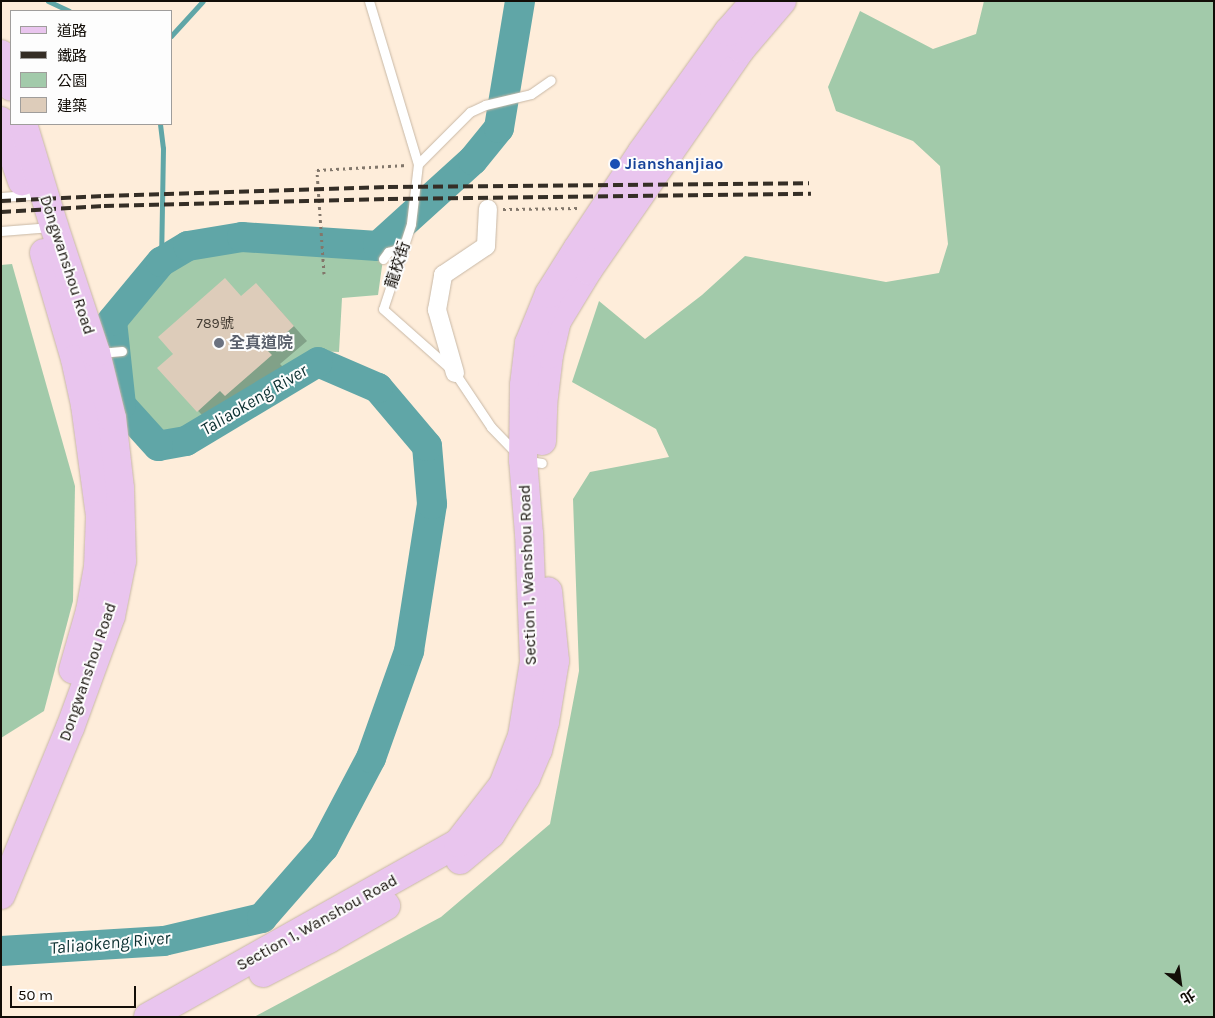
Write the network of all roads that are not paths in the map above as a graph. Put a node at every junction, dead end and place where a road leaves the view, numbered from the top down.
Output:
1 (369, 1) edge
2 (755, 1) edge
3 (782, 1) edge
4 (1, 54) edge
5 (551, 80) dead end
6 (10, 83) edge
7 (1, 121) edge
8 (23, 125) edge
9 (418, 164) junction
10 (24, 196) edge
11 (488, 209) road end
12 (45, 227) junction
13 (1, 231) edge
14 (404, 247) junction
15 (383, 259) dead end
16 (98, 354) junction
17 (455, 373) junction
18 (533, 462) junction
19 (1, 845) edge
20 (2, 894) edge
21 (148, 1017) edge
22 (186, 1017) edge

1 - 9 lane, 龍校街
2 - 18 main road, Section 1, Wanshou Road
3 - 18 main road, Section 1, Wanshou Road
4 - 6 main road
5 - 9 lane
7 - 10 main road, Dongwanshou Road
8 - 10 main road, Dongwanshou Road
9 - 14 lane, 龍校街
10 - 12 main road, Dongwanshou Road
11 - 17 street
12 - 13 lane
12 - 16 main road, Dongwanshou Road
14 - 15 lane
14 - 17 lane, 龍校街
16 - 19 main road, Dongwanshou Road
16 - 20 main road, Dongwanshou Road
17 - 18 lane, 龍校街
18 - 21 main road, Section 1, Wanshou Road
18 - 22 main road, Section 1, Wanshou Road

